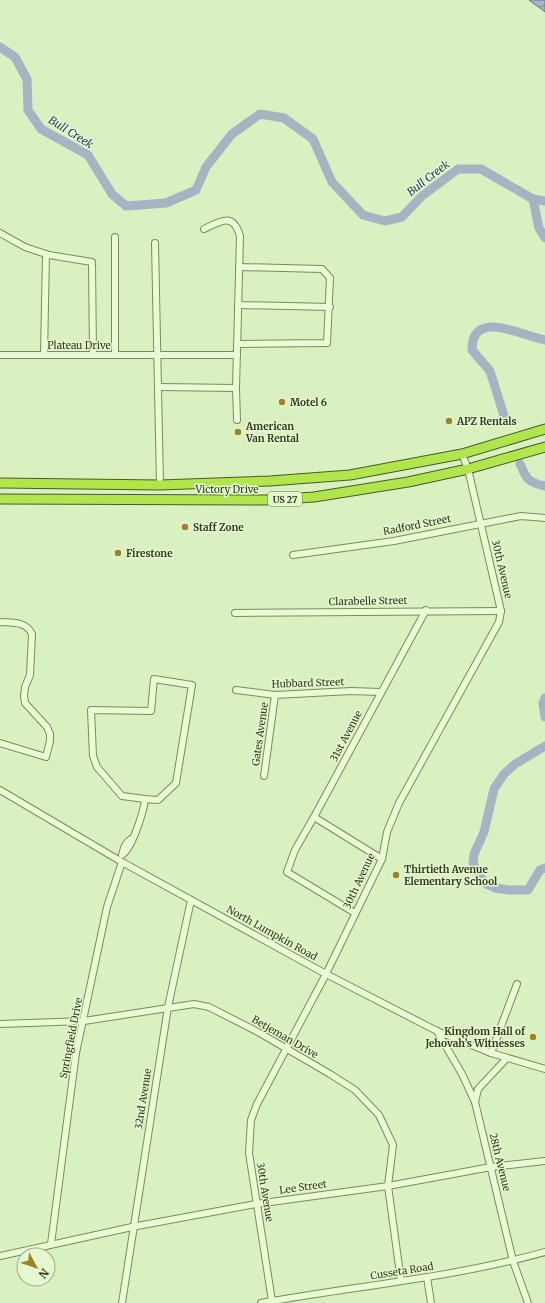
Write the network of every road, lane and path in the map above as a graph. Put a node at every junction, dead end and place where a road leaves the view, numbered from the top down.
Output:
1 (204, 229) dead end
2 (0, 233) edge
3 (115, 237) dead end
4 (155, 243) dead end
5 (46, 254) junction
6 (239, 267) junction
7 (238, 306) junction
8 (330, 307) junction
9 (237, 344) junction
10 (93, 354) junction
11 (115, 354) junction
12 (0, 355) edge
13 (44, 355) junction
14 (158, 355) junction
15 (237, 355) junction
16 (159, 387) junction
17 (236, 388) junction
18 (237, 420) dead end
19 (545, 429) edge
20 (545, 447) edge
21 (462, 454) junction
22 (468, 469) junction
23 (0, 483) edge
24 (160, 485) junction
25 (0, 499) edge
26 (160, 500) junction
27 (545, 518) edge
28 (480, 523) junction
29 (293, 555) dead end
30 (426, 610) junction
31 (501, 611) junction
32 (235, 613) dead end
33 (0, 622) edge
34 (236, 690) dead end
35 (381, 692) junction
36 (275, 695) junction
37 (0, 743) edge
38 (264, 776) dead end
39 (0, 790) edge
40 (145, 799) junction
41 (314, 817) junction
42 (382, 859) junction
43 (121, 861) junction
44 (191, 900) junction
45 (355, 913) junction
46 (326, 974) junction
47 (518, 984) dead end
48 (168, 1007) junction
49 (84, 1021) junction
50 (0, 1024) edge
51 (438, 1031) junction
52 (287, 1049) junction
53 (491, 1052) junction
54 (507, 1058) junction
55 (545, 1069) edge
56 (475, 1102) junction
57 (545, 1161) edge
58 (491, 1166) junction
59 (388, 1186) junction
60 (256, 1204) junction
61 (132, 1227) junction
62 (51, 1244) junction
63 (545, 1252) edge
64 (0, 1256) edge
65 (513, 1261) junction
66 (427, 1277) junction
67 (402, 1281) junction
68 (300, 1300) edge
69 (272, 1301) junction
70 (122, 1303) edge
71 (261, 1303) edge
72 (432, 1303) edge
73 (528, 1303) edge

1 - 6 street
2 - 5 street
3 - 11 street
4 - 14 street
5 - 10 street
5 - 13 street
6 - 7 street
6 - 8 street
7 - 8 street
7 - 9 street
8 - 9 street
9 - 15 street
10 - 11 street, Plateau Drive
10 - 13 street, Plateau Drive
11 - 14 street, Plateau Drive
12 - 13 street, Plateau Drive
14 - 15 street, Plateau Drive
14 - 16 street
15 - 17 street
16 - 17 street
16 - 24 street
17 - 18 street
19 - 21 highway, Victory Drive / US 27
20 - 22 highway, Victory Drive / US 27
21 - 22 street, 30th Avenue
21 - 24 highway, Victory Drive / US 27
22 - 26 highway, Victory Drive / US 27
22 - 28 street, 30th Avenue
23 - 24 highway, Victory Drive / US 27
24 - 26 highway
25 - 26 highway, Victory Drive / US 27
27 - 28 street, Radford Street
28 - 29 street, Radford Street
28 - 31 street, 30th Avenue
30 - 31 street, Clarabelle Street
30 - 32 street, Clarabelle Street
30 - 35 street, 31st Avenue
31 - 42 street, 30th Avenue
33 - 37 street
34 - 36 street, Hubbard Street
35 - 36 street, Hubbard Street
35 - 41 street, 31st Avenue
36 - 38 street, Gates Avenue
39 - 43 street, North Lumpkin Road
40 - 40 street
40 - 43 street, Springfield Drive
41 - 42 street
41 - 45 street, 31st Avenue
42 - 45 street, 30th Avenue
43 - 44 street, North Lumpkin Road
43 - 49 street, Springfield Drive
44 - 46 street, North Lumpkin Road
44 - 48 street, 32nd Avenue
45 - 46 street, 30th Avenue
46 - 51 street, North Lumpkin Road
46 - 52 street, 30th Avenue
47 - 53 street
48 - 49 street, Betjeman Drive
48 - 52 street, Betjeman Drive
48 - 61 street, 32nd Avenue
49 - 50 street, Betjeman Drive
49 - 62 street, Springfield Drive
51 - 53 street, North Lumpkin Road
51 - 56 street, 28th Avenue
52 - 59 street, Betjeman Drive
52 - 60 street, 30th Avenue
53 - 54 street, North Lumpkin Road
54 - 55 street, North Lumpkin Road
54 - 56 street
56 - 58 street, 28th Avenue
57 - 58 street, Lee Street
58 - 59 street, Lee Street
58 - 65 street, 28th Avenue
59 - 60 street, Lee Street
59 - 67 street, Betjeman Drive
60 - 61 street, Lee Street
60 - 69 street, 30th Avenue
61 - 62 street, Lee Street
61 - 70 street, 32nd Avenue
62 - 64 street, Lee Street
63 - 65 street, Cusseta Road
65 - 66 street, Cusseta Road
65 - 73 street, 28th Avenue
66 - 67 street, Cusseta Road
66 - 72 street
67 - 68 street, Cusseta Road
68 - 69 street, Cusseta Road
69 - 71 street, Cusseta Road

